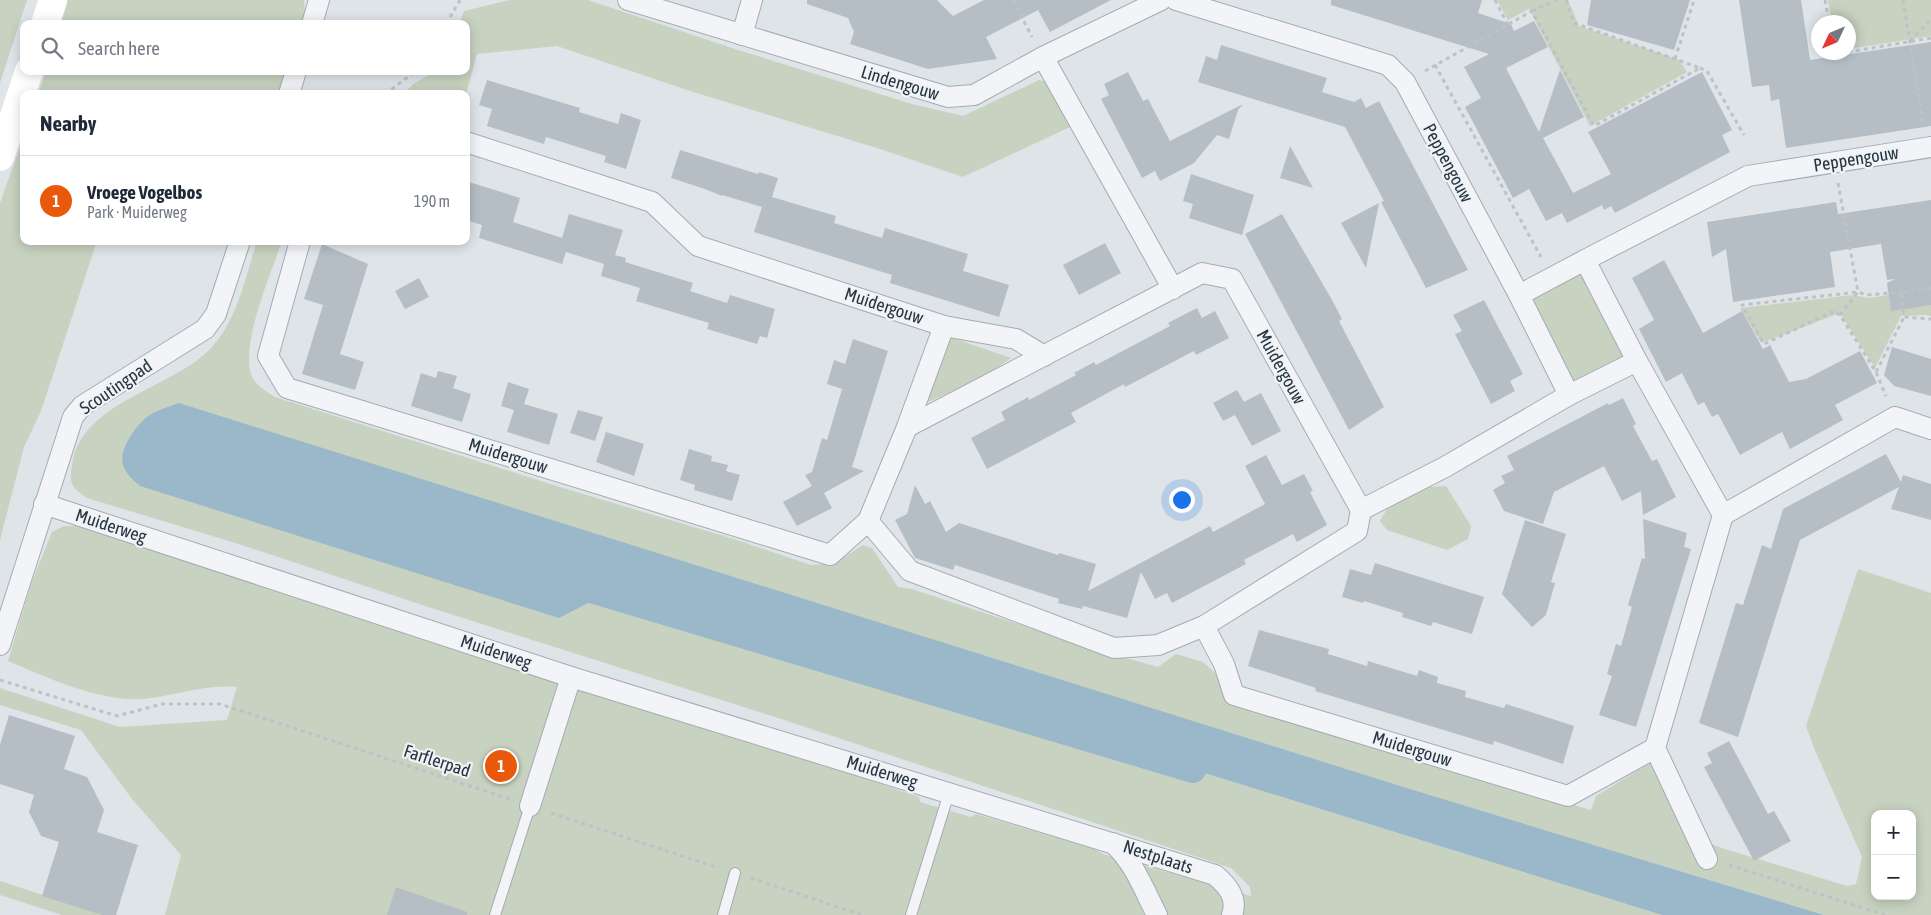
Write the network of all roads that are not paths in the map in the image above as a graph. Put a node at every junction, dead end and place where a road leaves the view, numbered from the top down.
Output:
1 (53, 0) edge
2 (319, 0) edge
3 (628, 0) edge
4 (752, 0) edge
5 (1161, 0) edge
6 (1176, 0) edge
7 (46, 20) edge
8 (313, 20) edge
9 (742, 35) junction
10 (1043, 58) junction
11 (28, 75) edge
12 (295, 75) edge
13 (23, 90) edge
14 (290, 90) edge
15 (20, 98) edge
16 (470, 143) edge
17 (1929, 147) edge
18 (0, 158) edge
19 (239, 245) edge
20 (299, 245) edge
21 (1585, 260) junction
22 (1173, 289) junction
23 (1519, 295) junction
24 (944, 326) junction
25 (1044, 356) junction
26 (1637, 361) junction
27 (1569, 395) junction
28 (907, 427) junction
29 (1931, 429) edge
30 (44, 504) junction
31 (1361, 510) junction
32 (1723, 515) junction
33 (868, 521) junction
34 (1204, 626) junction
35 (0, 644) edge
36 (571, 677) junction
37 (1655, 748) junction
38 (949, 793) junction
39 (530, 806) joint
40 (1111, 842) junction
41 (1707, 858) road end
42 (735, 873) road end
43 (495, 915) edge
44 (723, 915) edge
45 (911, 915) edge
46 (1157, 915) edge
47 (1232, 915) edge

1 - 7 main road
2 - 8 street
3 - 9 street, Lindengouw
4 - 9 street
5 - 10 street, Lindengouw
6 - 23 street, Peppengouw
9 - 10 street, Lindengouw
10 - 22 street
11 - 13 main road
12 - 14 street
15 - 18 main road
16 - 24 street, Muidergouw
17 - 21 street, Peppengouw
19 - 30 street, Scoutingpad
20 - 33 street, Muidergouw
21 - 23 street
21 - 26 street
22 - 25 street, Muidergouw
22 - 31 street, Muidergouw
23 - 27 street, Peppengouw
24 - 25 street, Muidergouw
24 - 28 street, Muidergouw
25 - 28 street, Muidergouw
26 - 27 street
26 - 32 street
27 - 31 street
28 - 33 street, Muidergouw
29 - 32 street
30 - 35 street, Scoutingpad
30 - 36 street, Muiderweg
31 - 34 street
32 - 37 street
33 - 34 street
34 - 37 street, Muidergouw
36 - 38 street, Muiderweg
36 - 39 street
37 - 41 street
38 - 40 street, Muiderweg
38 - 45 lane
39 - 43 lane
40 - 46 street, Nestplaats
40 - 47 street, Nestplaats
42 - 44 lane

